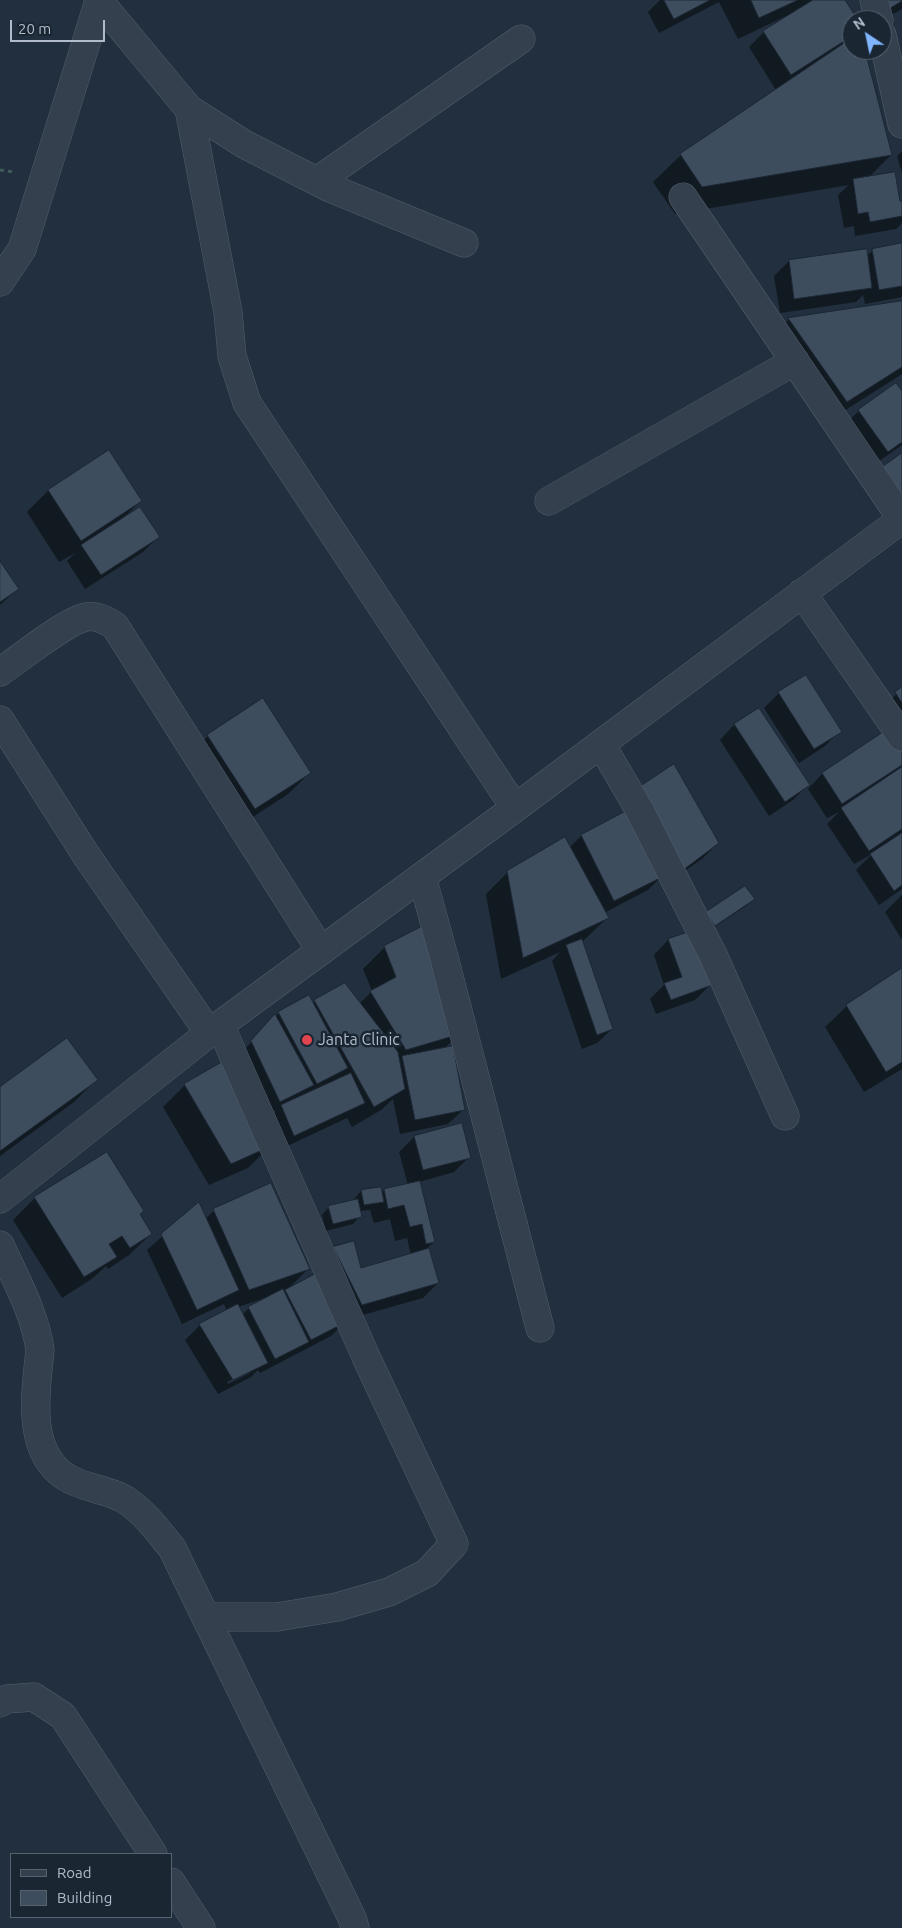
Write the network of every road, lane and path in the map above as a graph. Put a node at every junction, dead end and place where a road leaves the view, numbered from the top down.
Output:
1 (98, 1) edge
2 (521, 39) dead end
3 (888, 60) edge
4 (189, 109) junction
5 (902, 123) edge
6 (316, 181) junction
7 (682, 196) dead end
8 (464, 244) dead end
9 (0, 282) edge
10 (795, 361) junction
11 (549, 501) dead end
12 (902, 519) edge
13 (802, 593) junction
14 (0, 672) edge
15 (0, 720) edge
16 (902, 737) edge
17 (601, 744) junction
18 (515, 808) junction
19 (422, 877) junction
20 (321, 951) junction
21 (214, 1029) junction
22 (785, 1116) dead end
23 (0, 1199) edge
24 (0, 1245) edge
25 (540, 1328) dead end
26 (206, 1617) junction
27 (0, 1703) edge
28 (152, 1853) edge
29 (172, 1884) edge
30 (201, 1928) edge
31 (355, 1928) edge

1 - 4 street
1 - 9 street
2 - 6 street
3 - 5 street
4 - 6 street
4 - 18 street
6 - 8 street
7 - 10 street
10 - 11 street
10 - 12 street
12 - 13 street
13 - 16 street
13 - 17 street
14 - 20 street
15 - 21 street
17 - 18 street
17 - 22 street
18 - 19 street
19 - 20 street
19 - 25 street
20 - 21 street
21 - 23 street
21 - 26 street
24 - 26 street
26 - 31 street
27 - 28 street
29 - 30 street

